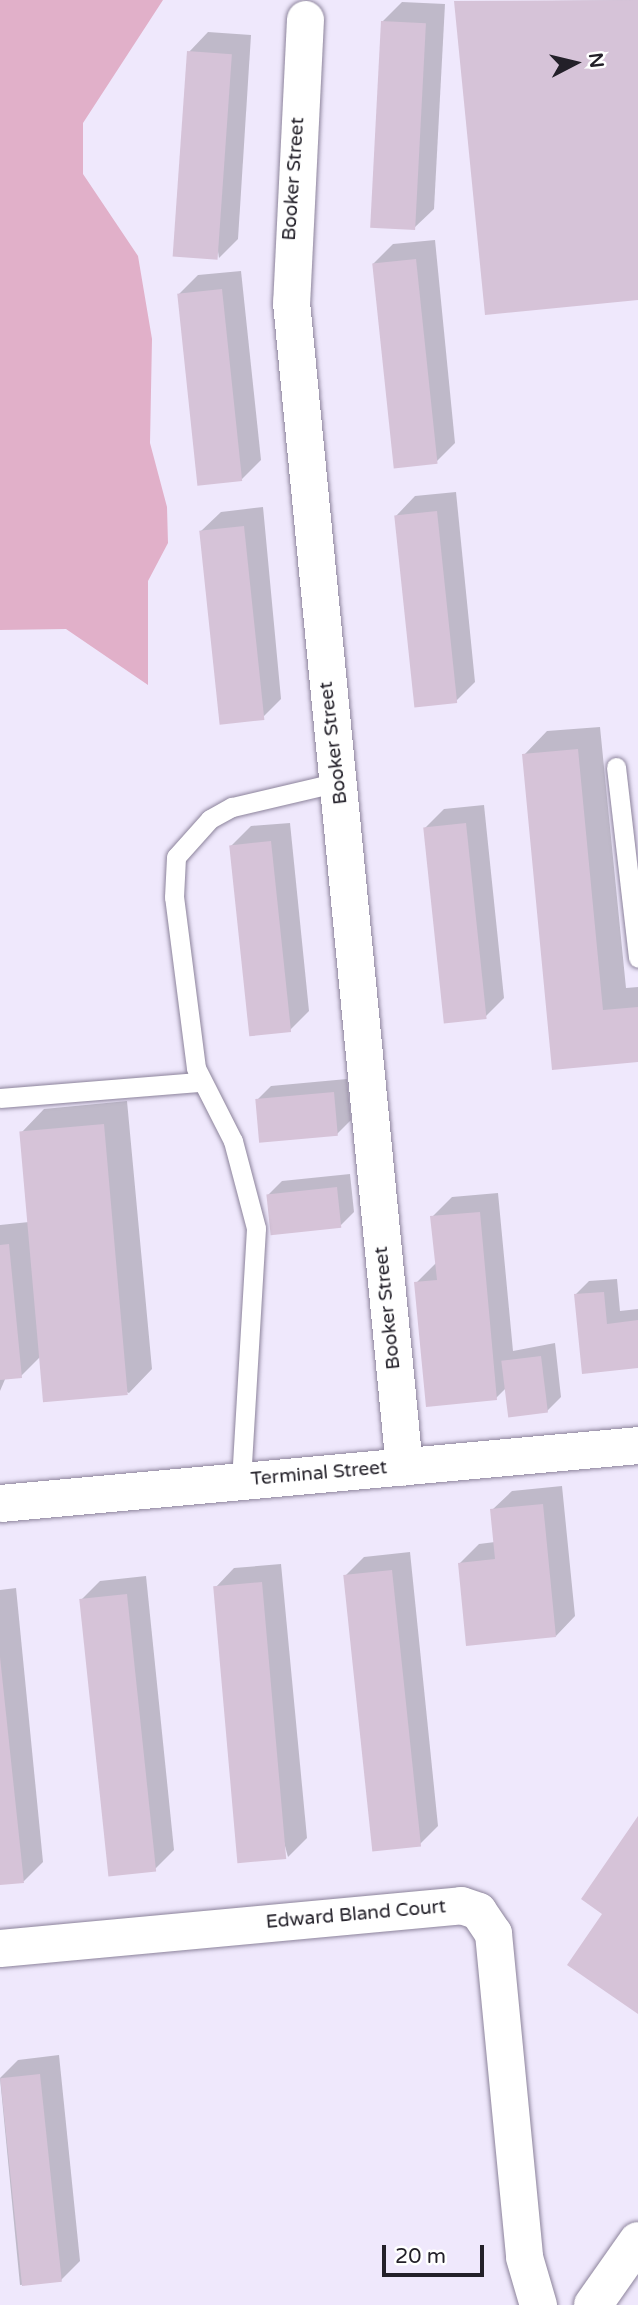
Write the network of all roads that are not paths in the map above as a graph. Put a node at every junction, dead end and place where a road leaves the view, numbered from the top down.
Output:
1 (305, 19) dead end
2 (616, 767) dead end
3 (340, 782) junction
4 (638, 958) edge
5 (201, 1082) junction
6 (0, 1098) edge
7 (638, 1445) edge
8 (404, 1467) junction
9 (241, 1481) junction
10 (0, 1503) edge
11 (0, 1948) edge
12 (638, 2241) edge
13 (538, 2305) edge
14 (593, 2305) edge

1 - 3 street, Booker Street
2 - 4 lane
3 - 5 lane
3 - 8 street, Booker Street
5 - 6 lane
5 - 9 lane
7 - 8 street, Terminal Street
8 - 9 street, Terminal Street
9 - 10 street, Terminal Street
11 - 13 street, Edward Bland Court
12 - 14 highway

